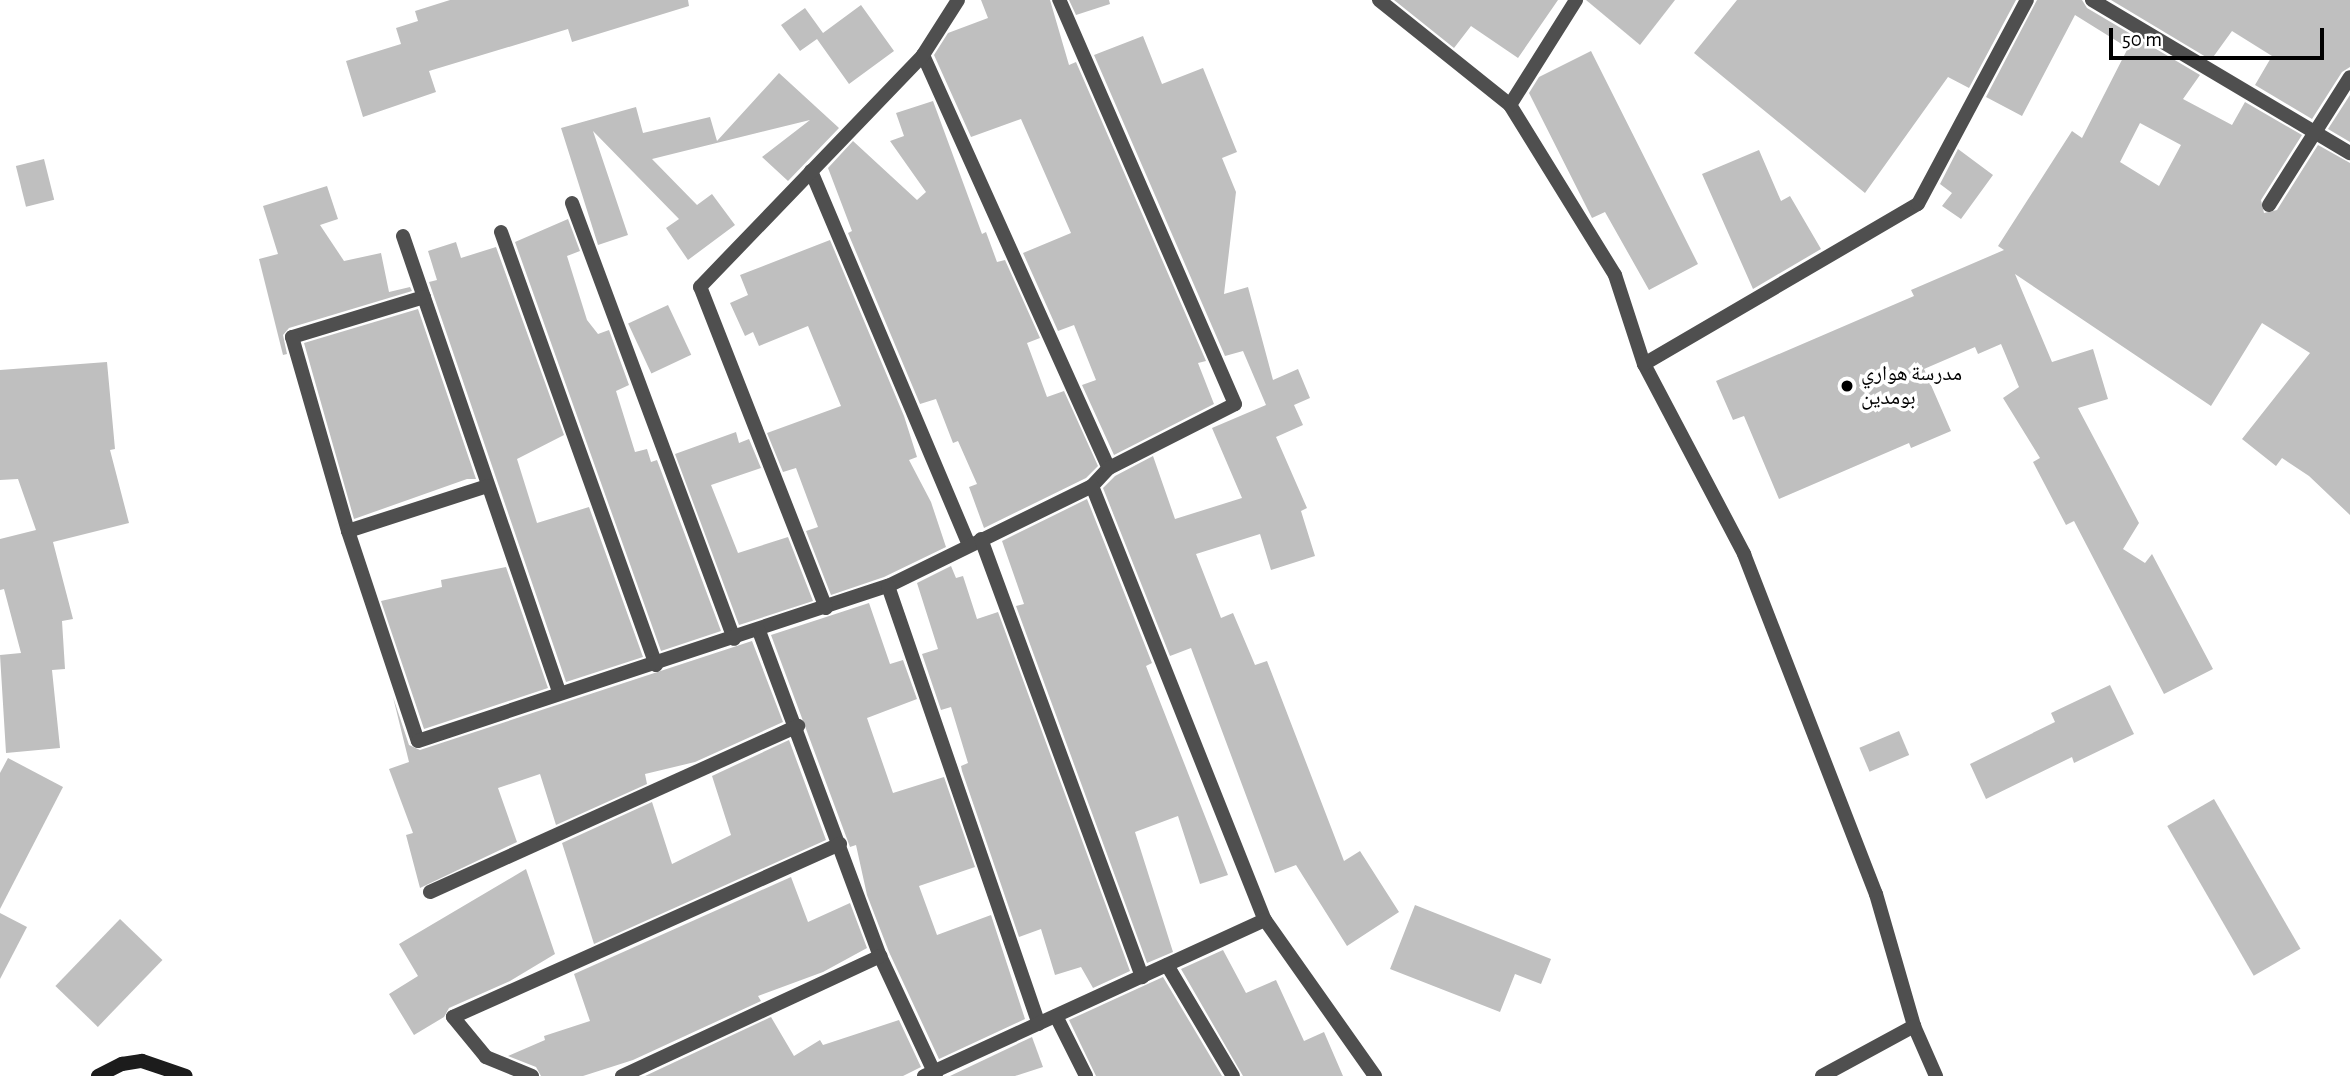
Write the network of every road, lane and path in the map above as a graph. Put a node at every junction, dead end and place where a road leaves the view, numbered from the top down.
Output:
1 (958, 0) edge
2 (1059, 0) edge
3 (1379, 0) edge
4 (1576, 0) edge
5 (2027, 0) edge
6 (2092, 0) edge
7 (923, 55) junction
8 (2350, 77) edge
9 (1510, 105) junction
10 (2315, 132) junction
11 (2350, 153) edge
12 (811, 171) junction
13 (572, 203) dead end
14 (2269, 205) dead end
15 (501, 232) dead end
16 (403, 236) dead end
17 (424, 297) junction
18 (1644, 364) junction
19 (1109, 468) junction
20 (487, 486) junction
21 (1092, 486) junction
22 (348, 531) junction
23 (975, 542) junction
24 (888, 586) junction
25 (826, 608) junction
26 (759, 631) junction
27 (734, 639) junction
28 (656, 665) junction
29 (559, 691) junction
30 (798, 726) junction
31 (840, 844) junction
32 (430, 892) dead end
33 (1265, 920) junction
34 (880, 956) junction
35 (1167, 965) junction
36 (1142, 976) junction
37 (1056, 1016) junction
38 (1039, 1024) junction
39 (1914, 1026) junction
40 (931, 1075) edge
41 (97, 1076) edge
42 (186, 1076) edge
43 (532, 1076) edge
44 (622, 1076) edge
45 (1086, 1076) edge
46 (1233, 1076) edge
47 (1376, 1076) edge
48 (1822, 1076) edge
49 (1936, 1076) edge

1 - 7 street
2 - 19 street
3 - 9 street
4 - 9 street
5 - 18 street
6 - 10 street
7 - 12 street
7 - 19 street
8 - 10 street
9 - 18 street
10 - 11 street
10 - 14 street
12 - 23 street
12 - 25 street
13 - 27 street
15 - 28 street
16 - 17 street
17 - 20 street
17 - 22 street
18 - 39 street
19 - 21 street
20 - 22 street
20 - 29 street
21 - 23 street
21 - 33 street
22 - 29 street
23 - 24 street
23 - 36 street
24 - 25 street
24 - 38 street
25 - 26 street
26 - 27 street
26 - 30 street
27 - 28 street
28 - 29 street
30 - 31 street
30 - 32 street
31 - 34 street
31 - 43 street
33 - 35 street
33 - 47 street
34 - 40 street
34 - 44 street
35 - 36 street
35 - 46 street
36 - 37 street
37 - 38 street
37 - 45 street
38 - 40 street
39 - 48 street
39 - 49 street
41 - 42 street

